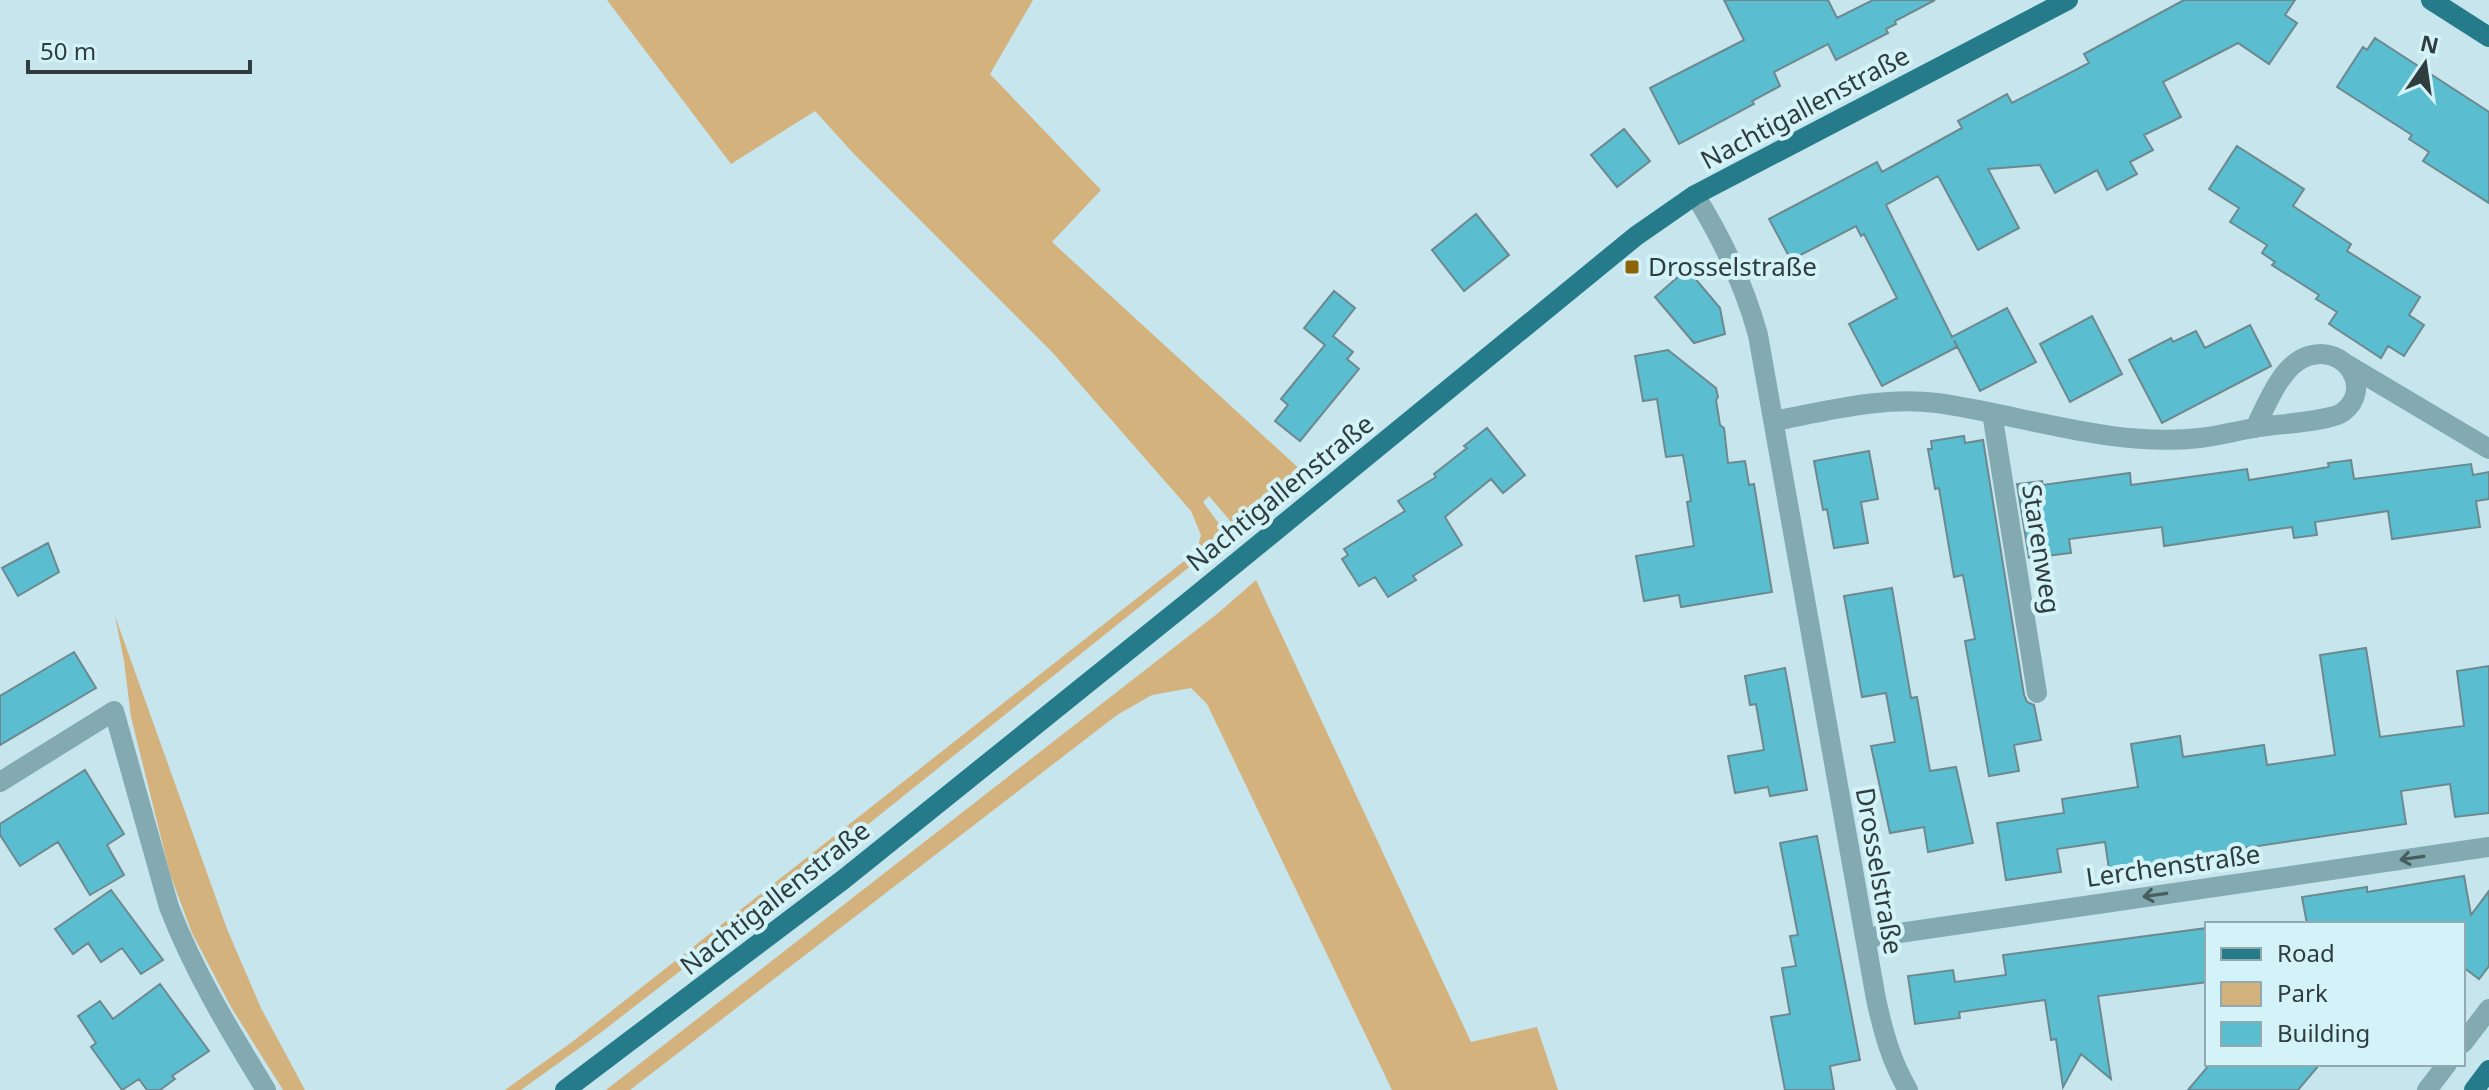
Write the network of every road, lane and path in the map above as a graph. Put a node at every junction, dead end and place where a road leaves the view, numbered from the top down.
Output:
1 (2068, 0) edge
2 (2431, 0) edge
3 (2489, 37) edge
4 (1695, 195) junction
5 (2348, 365) junction
6 (1992, 413) junction
7 (1774, 421) junction
8 (2255, 428) junction
9 (2489, 449) edge
10 (2037, 693) dead end
11 (0, 782) edge
12 (2489, 847) edge
13 (1865, 938) junction
14 (2489, 1009) edge
15 (2465, 1040) edge
16 (2445, 1066) edge
17 (2489, 1070) edge
18 (266, 1090) edge
19 (565, 1090) edge
20 (1908, 1090) edge
21 (2427, 1090) edge
22 (2474, 1090) edge

1 - 4 main road, Nachtigallenstraße
2 - 3 main road
4 - 7 street, Drosselstraße
4 - 19 main road, Nachtigallenstraße
5 - 8 street
5 - 8 street
5 - 9 street
6 - 7 street
6 - 8 street
6 - 10 street, Starenweg
7 - 13 street, Drosselstraße
11 - 18 street
12 -> 13 street, Lerchenstraße
13 - 20 street, Drosselstraße
14 - 15 street
16 - 21 street
17 - 22 main road

